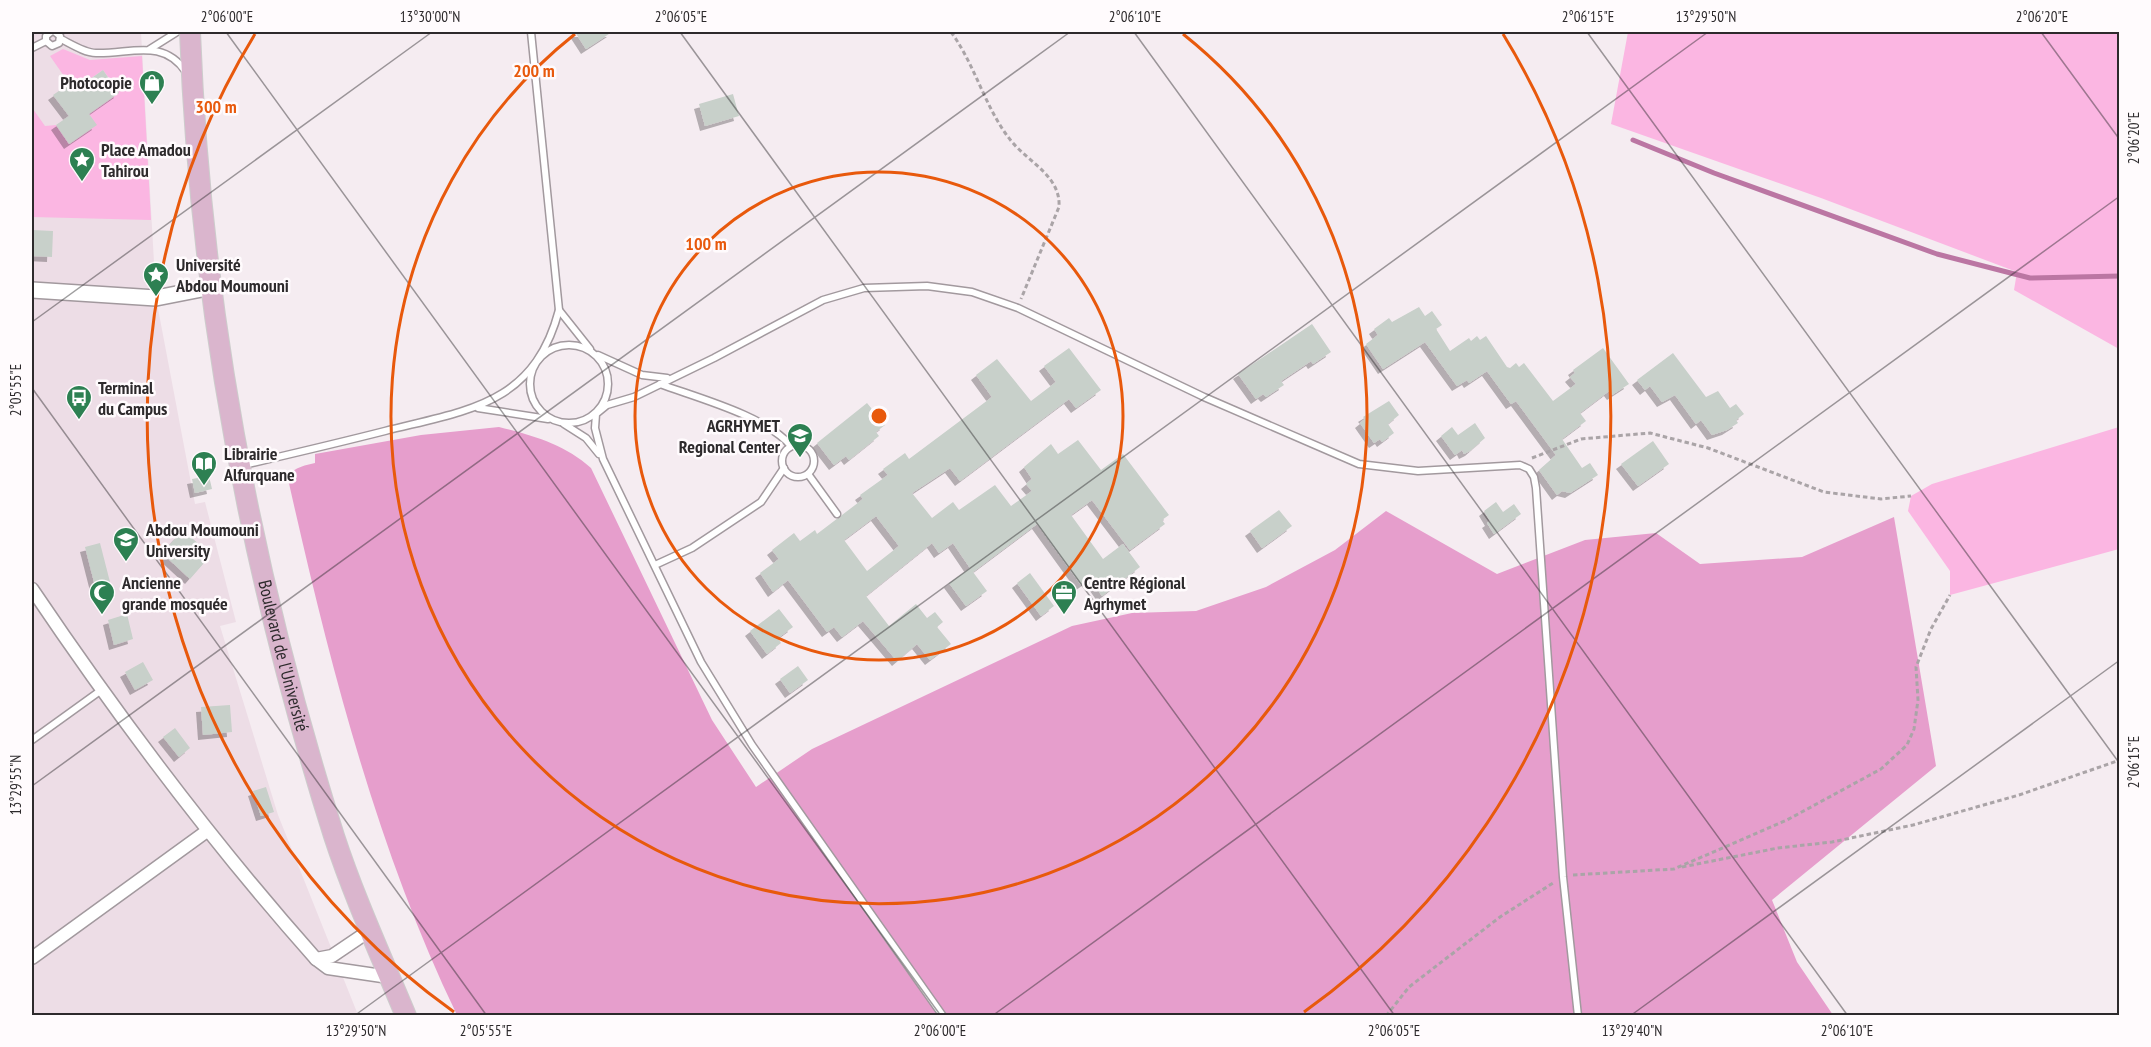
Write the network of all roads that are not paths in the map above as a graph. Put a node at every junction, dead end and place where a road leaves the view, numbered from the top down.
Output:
1 (53, 32) edge
2 (177, 32) edge
3 (190, 32) edge
4 (531, 32) edge
5 (61, 39) junction
6 (46, 41) junction
7 (32, 48) edge
8 (149, 50) junction
9 (192, 86) junction
10 (212, 287) junction
11 (32, 290) edge
12 (559, 310) junction
13 (593, 352) junction
14 (537, 361) junction
15 (668, 378) junction
16 (660, 384) junction
17 (478, 408) junction
18 (598, 410) junction
19 (559, 421) junction
20 (791, 446) junction
21 (603, 459) junction
22 (240, 466) junction
23 (784, 468) junction
24 (808, 474) junction
25 (837, 514) dead end
26 (655, 565) junction
27 (32, 589) edge
28 (100, 691) junction
29 (32, 740) edge
30 (207, 831) junction
31 (369, 931) junction
32 (32, 958) edge
33 (316, 959) junction
34 (389, 977) junction
35 (406, 1016) edge
36 (943, 1016) edge
37 (1578, 1016) edge

1 - 5 lane
1 - 6 lane
2 - 8 lane
3 - 9 main road, Boulevard de l'Université
4 - 12 lane
5 - 6 lane
5 - 8 lane
6 - 7 lane
8 - 9 lane
9 - 10 main road, Boulevard de l'Université
10 - 11 street
10 - 22 main road, Boulevard de l'Université
12 - 13 lane
12 - 14 lane
13 - 14 lane
13 - 15 lane
13 - 18 lane
14 - 17 lane
14 - 19 lane
15 - 16 lane
15 - 37 lane
16 - 18 lane
16 - 20 lane
17 - 19 lane
17 - 22 lane
18 - 19 lane
18 - 21 lane
19 - 21 lane
20 - 23 lane
20 - 24 lane
21 - 26 lane
22 - 31 main road, Boulevard de l'Université
23 - 24 lane
23 - 26 lane
24 - 25 lane
26 - 36 lane
27 - 28 street
28 - 29 lane
28 - 30 street
30 - 32 street
30 - 33 street
31 - 33 street
31 - 34 main road, Boulevard de l'Université
33 - 34 street
34 - 35 main road, Boulevard de l'Université

